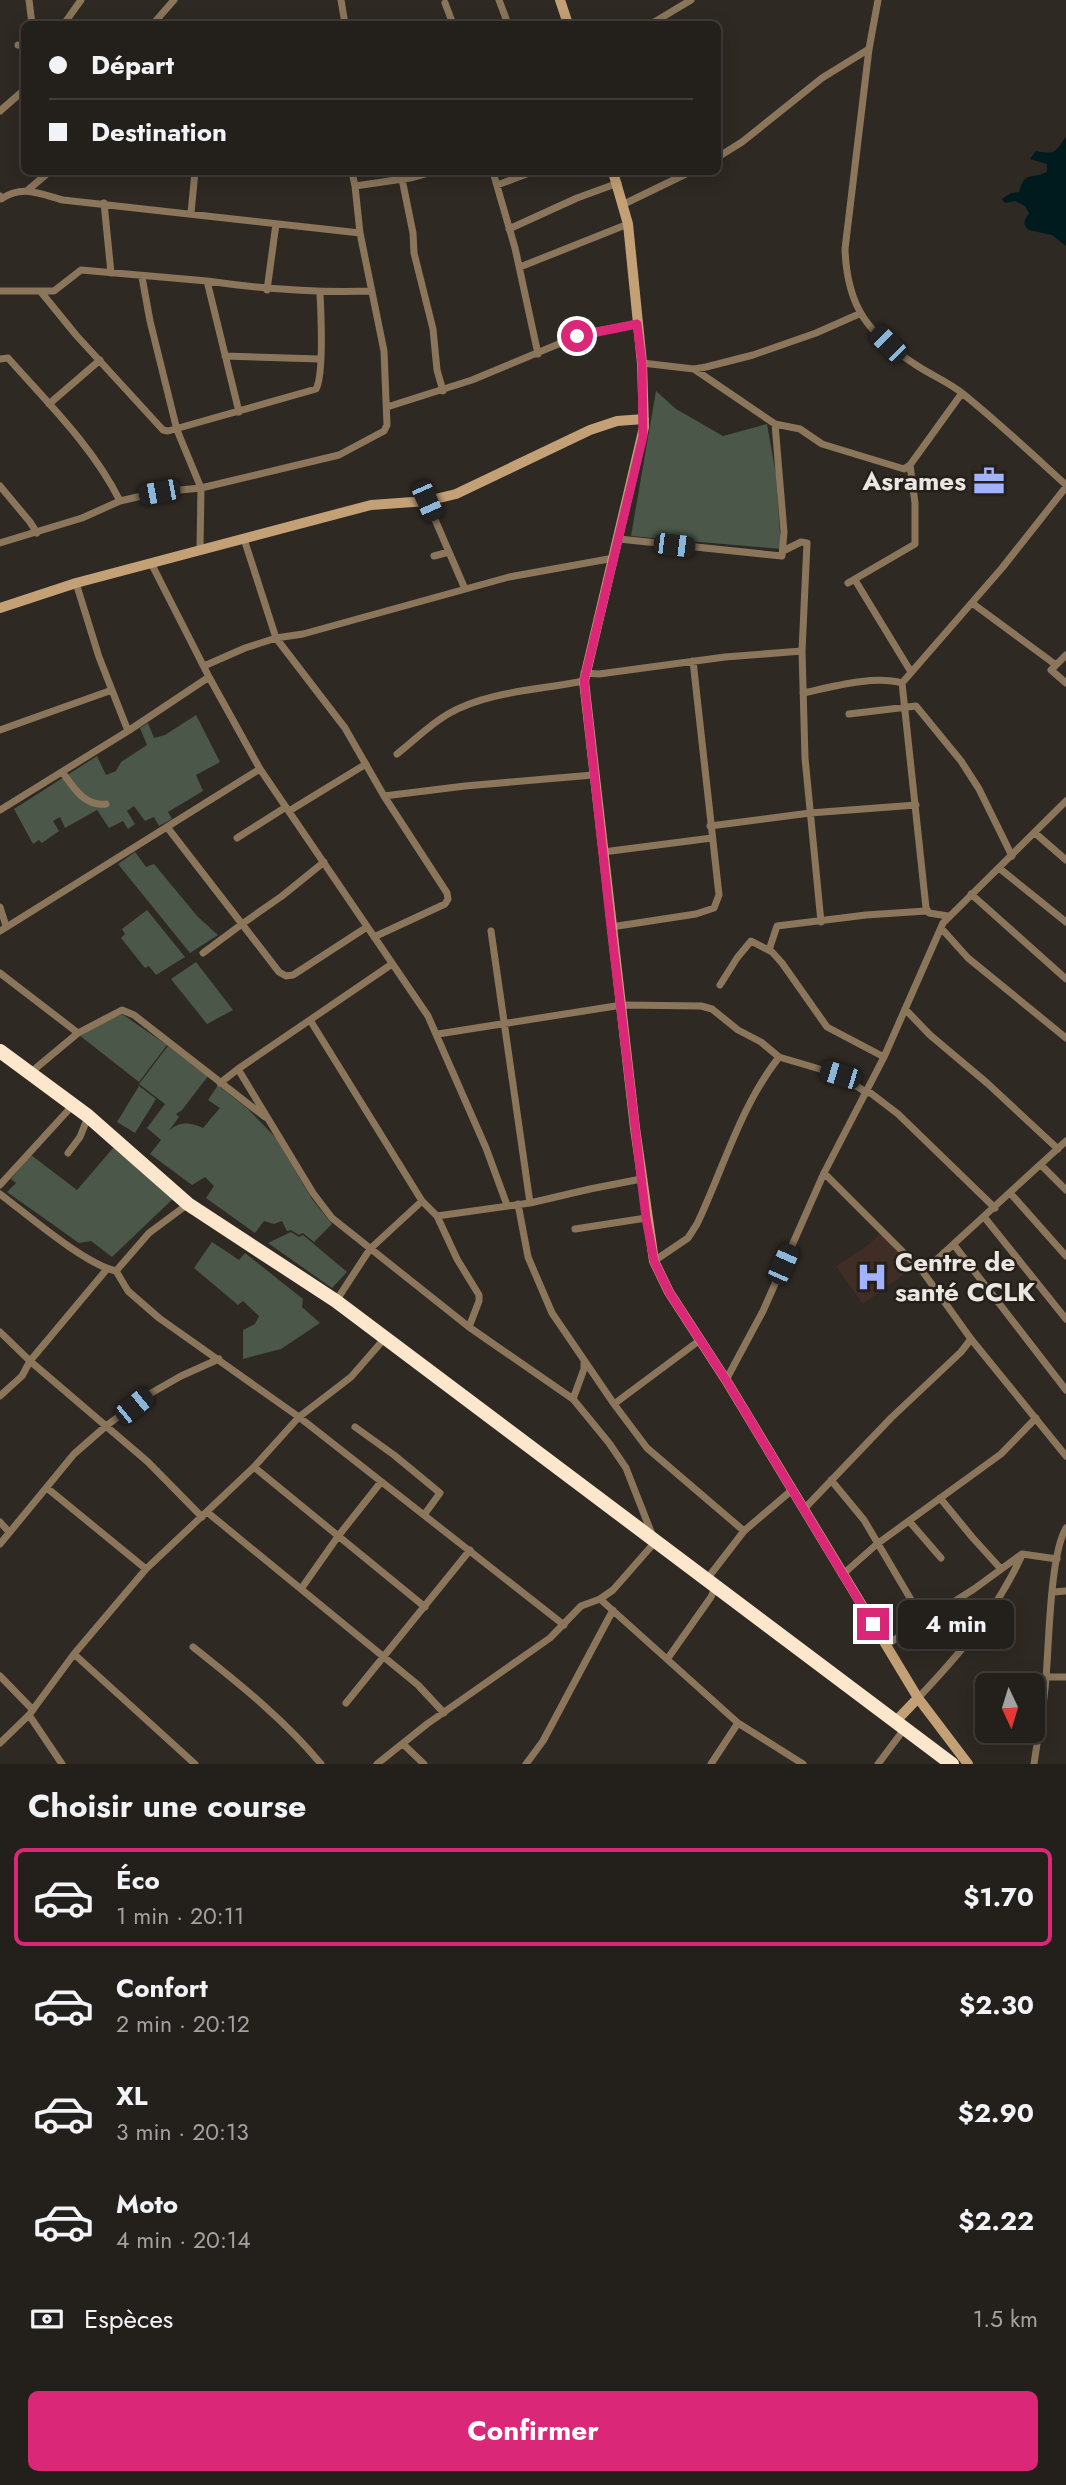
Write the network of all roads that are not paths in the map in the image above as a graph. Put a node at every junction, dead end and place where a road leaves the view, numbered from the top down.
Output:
1 (29, 0) edge
2 (81, 0) edge
3 (174, 0) edge
4 (341, 0) edge
5 (499, 0) edge
6 (561, 0) edge
7 (691, 0) edge
8 (878, 0) edge
9 (445, 3) dead end
10 (32, 21) edge
11 (66, 21) edge
12 (156, 21) edge
13 (344, 21) edge
14 (452, 21) edge
15 (507, 21) edge
16 (567, 21) edge
17 (656, 21) edge
18 (869, 49) junction
19 (21, 93) edge
20 (0, 111) edge
21 (721, 155) edge
22 (46, 175) edge
23 (195, 175) edge
24 (353, 175) edge
25 (494, 175) edge
26 (524, 175) edge
27 (615, 175) edge
28 (684, 175) edge
29 (407, 176) edge
30 (618, 183) junction
31 (497, 185) junction
32 (355, 186) junction
33 (28, 190) junction
34 (0, 199) edge
35 (104, 203) junction
36 (624, 204) junction
37 (191, 214) junction
38 (276, 224) junction
39 (628, 224) junction
40 (509, 229) junction
41 (360, 233) junction
42 (520, 267) junction
43 (111, 273) junction
44 (142, 277) junction
45 (207, 281) junction
46 (267, 290) junction
47 (0, 291) edge
48 (372, 291) junction
49 (41, 292) junction
50 (320, 293) junction
51 (859, 314) junction
52 (637, 324) junction
53 (0, 349) edge
54 (538, 354) junction
55 (225, 356) junction
56 (3, 358) edge
57 (320, 359) junction
58 (100, 360) junction
59 (642, 363) junction
60 (694, 369) junction
61 (443, 391) junction
62 (962, 393) junction
63 (49, 404) junction
64 (387, 407) junction
65 (239, 412) junction
66 (644, 419) junction
67 (775, 424) junction
68 (177, 430) junction
69 (910, 466) junction
70 (0, 486) edge
71 (1066, 486) edge
72 (201, 488) junction
73 (120, 501) junction
74 (427, 501) junction
75 (37, 533) junction
76 (244, 539) junction
77 (619, 539) junction
78 (0, 543) edge
79 (200, 549) junction
80 (783, 551) junction
81 (449, 552) junction
82 (434, 556) dead end
83 (614, 558) junction
84 (151, 563) junction
85 (76, 583) junction
86 (466, 589) junction
87 (972, 603) junction
88 (2, 605) edge
89 (276, 638) junction
90 (802, 651) junction
91 (1066, 654) edge
92 (693, 662) junction
93 (1056, 665) junction
94 (204, 666) junction
95 (911, 672) junction
96 (209, 677) junction
97 (584, 677) junction
98 (902, 683) junction
99 (1066, 683) edge
100 (112, 690) junction
101 (803, 693) junction
102 (905, 706) junction
103 (849, 714) dead end
104 (0, 730) edge
105 (128, 731) junction
106 (397, 754) dead end
107 (366, 764) junction
108 (260, 769) junction
109 (62, 773) junction
110 (593, 775) junction
111 (384, 796) junction
112 (1066, 801) edge
113 (106, 804) dead end
114 (916, 804) junction
115 (288, 809) junction
116 (0, 810) edge
117 (1056, 811) junction
118 (810, 813) junction
119 (1066, 816) edge
120 (710, 826) junction
121 (167, 827) junction
122 (1035, 833) junction
123 (237, 838) dead end
124 (712, 838) junction
125 (603, 852) junction
126 (1012, 856) junction
127 (1066, 860) edge
128 (324, 862) junction
129 (999, 868) junction
130 (971, 894) junction
131 (0, 907) edge
132 (926, 911) junction
133 (948, 916) junction
134 (821, 922) junction
135 (1066, 922) edge
136 (242, 924) junction
137 (367, 927) junction
138 (611, 927) junction
139 (3, 928) edge
140 (941, 928) junction
141 (491, 931) dead end
142 (374, 937) junction
143 (769, 950) junction
144 (203, 953) dead end
145 (392, 964) junction
146 (0, 973) edge
147 (1066, 979) edge
148 (720, 985) dead end
149 (622, 1005) junction
150 (905, 1009) junction
151 (310, 1020) junction
152 (503, 1024) junction
153 (78, 1033) junction
154 (438, 1034) junction
155 (1066, 1038) edge
156 (0, 1051) edge
157 (779, 1057) junction
158 (884, 1057) junction
159 (238, 1069) junction
160 (30, 1073) junction
161 (220, 1083) junction
162 (868, 1092) junction
163 (73, 1105) junction
164 (88, 1116) junction
165 (268, 1119) junction
166 (1066, 1141) edge
167 (1058, 1149) junction
168 (68, 1153) dead end
169 (1041, 1165) junction
170 (824, 1173) junction
171 (641, 1180) junction
172 (0, 1185) edge
173 (1066, 1190) edge
174 (0, 1194) edge
175 (1011, 1194) junction
176 (422, 1201) junction
177 (530, 1203) junction
178 (518, 1204) junction
179 (188, 1205) junction
180 (507, 1205) junction
181 (995, 1208) junction
182 (436, 1216) junction
183 (646, 1218) junction
184 (985, 1218) junction
185 (575, 1229) dead end
186 (954, 1245) junction
187 (370, 1249) junction
188 (1066, 1256) edge
189 (654, 1261) junction
190 (107, 1269) junction
191 (116, 1271) junction
192 (923, 1272) junction
193 (336, 1301) junction
194 (1066, 1319) edge
195 (469, 1327) junction
196 (0, 1332) edge
197 (386, 1338) junction
198 (971, 1339) junction
199 (700, 1340) junction
200 (219, 1359) junction
201 (30, 1361) junction
202 (583, 1361) junction
203 (726, 1380) junction
204 (1066, 1390) edge
205 (0, 1396) edge
206 (573, 1399) junction
207 (614, 1404) junction
208 (299, 1417) junction
209 (1036, 1418) junction
210 (106, 1426) junction
211 (355, 1427) dead end
212 (1066, 1456) edge
213 (254, 1467) junction
214 (831, 1480) junction
215 (381, 1482) junction
216 (47, 1488) junction
217 (792, 1490) junction
218 (940, 1498) junction
219 (804, 1510) junction
220 (204, 1515) junction
221 (424, 1515) junction
222 (909, 1521) junction
223 (0, 1522) edge
224 (1066, 1528) edge
225 (744, 1531) junction
226 (9, 1532) junction
227 (339, 1535) junction
228 (655, 1542) junction
229 (0, 1544) edge
230 (877, 1544) junction
231 (470, 1550) junction
232 (1022, 1554) junction
233 (940, 1558) dead end
234 (1057, 1559) junction
235 (146, 1569) junction
236 (1002, 1569) junction
237 (842, 1575) junction
238 (712, 1582) junction
239 (301, 1589) junction
240 (1066, 1591) edge
241 (1054, 1592) junction
242 (600, 1599) junction
243 (913, 1604) dead end
244 (425, 1607) junction
245 (613, 1610) junction
246 (565, 1625) junction
247 (886, 1645) junction
248 (193, 1647) dead end
249 (74, 1654) junction
250 (384, 1656) junction
251 (668, 1658) junction
252 (0, 1676) edge
253 (1046, 1677) junction
254 (1066, 1677) edge
255 (918, 1698) junction
256 (346, 1703) dead end
257 (31, 1712) junction
258 (444, 1713) junction
259 (738, 1723) junction
260 (901, 1724) junction
261 (0, 1743) edge
262 (403, 1744) junction
263 (62, 1764) edge
264 (195, 1764) edge
265 (321, 1764) edge
266 (377, 1764) edge
267 (424, 1764) edge
268 (526, 1764) edge
269 (711, 1764) edge
270 (803, 1764) edge
271 (877, 1764) edge
272 (952, 1764) edge
273 (968, 1764) edge
274 (1034, 1764) edge

1 - 10 street
2 - 11 street
3 - 12 street
4 - 13 street
5 - 15 street
6 - 16 street
7 - 17 street
8 - 18 street
9 - 14 street
18 - 21 street
18 - 51 street
19 - 20 street
22 - 33 street
23 - 37 street
24 - 32 street
25 - 31 street
26 - 31 street
27 - 30 street
28 - 36 street
29 - 32 street
29 - 61 street
30 - 36 street
30 - 40 street
31 - 40 street
32 - 41 street
33 - 34 street
33 - 35 street
35 - 37 street
35 - 43 street
36 - 39 street
37 - 38 street
38 - 41 street
38 - 46 street
39 - 42 street
39 - 52 street
40 - 42 street
41 - 48 street
42 - 54 street
43 - 44 street
43 - 49 street
44 - 45 street
44 - 68 street
45 - 46 street
45 - 55 street
46 - 50 street
47 - 49 street
48 - 50 street
48 - 64 street
49 - 58 street
50 - 57 street
51 - 60 street
51 - 62 street
52 - 54 street
52 - 59 street
53 - 56 street
54 - 61 street
55 - 57 street
55 - 65 street
56 - 63 street
57 - 65 street
58 - 63 street
58 - 68 street
59 - 60 street
59 - 66 street
60 - 67 street
61 - 64 street
62 - 69 street
62 - 71 street
63 - 73 street
64 - 72 street
65 - 68 street
66 - 74 street
66 - 77 street
67 - 69 street
67 - 80 street
68 - 72 street
69 - 95 street
70 - 75 street
71 - 87 street
72 - 73 street
72 - 79 street
73 - 75 street
74 - 76 street
74 - 81 street
75 - 78 street
76 - 79 street
76 - 89 street
77 - 80 street
77 - 83 street
79 - 84 street
80 - 90 street
81 - 82 street
81 - 86 street
83 - 86 street
83 - 97 street
84 - 85 street
84 - 94 street
85 - 88 street
85 - 100 street
86 - 89 street
87 - 93 street
87 - 95 street
89 - 94 street
89 - 107 street
90 - 92 street
90 - 101 street
91 - 93 street
92 - 97 street
92 - 120 street
93 - 99 street
94 - 96 street
95 - 98 street
96 - 105 street
96 - 108 street
97 - 106 street
97 - 110 street
98 - 101 street
98 - 102 street
100 - 104 street
100 - 105 street
101 - 118 street
102 - 103 street
102 - 114 street
102 - 126 street
105 - 109 street
107 - 111 street
107 - 115 street
108 - 115 street
108 - 121 street
109 - 113 street
109 - 116 street
110 - 111 street
110 - 125 street
111 - 142 street
112 - 117 street
114 - 118 street
114 - 132 street
115 - 123 street
115 - 128 street
117 - 119 street
117 - 122 street
118 - 120 street
118 - 134 street
120 - 124 street
121 - 136 street
121 - 139 street
122 - 126 street
122 - 127 street
124 - 125 street
124 - 138 street
125 - 138 street
126 - 129 street
128 - 136 street
128 - 137 street
129 - 130 street
129 - 135 street
130 - 133 street
130 - 147 street
131 - 139 street
132 - 133 street
132 - 134 street
133 - 140 street
134 - 143 street
136 - 137 street
136 - 144 street
137 - 142 street
138 - 149 street
140 - 150 street
140 - 155 street
141 - 152 street
142 - 145 street
143 - 148 street
143 - 158 street
145 - 151 street
145 - 154 street
146 - 153 street
149 - 152 street
149 - 157 street
149 - 171 street
150 - 158 street
150 - 167 street
151 - 159 street
151 - 176 street
152 - 154 street
152 - 177 street
153 - 160 street
153 - 161 street
154 - 180 street
156 - 160 highway
157 - 162 street
157 - 189 street
158 - 162 street
159 - 161 street
159 - 165 street
160 - 163 highway
161 - 165 street
162 - 170 street
162 - 181 street
163 - 164 highway
163 - 172 street
164 - 168 street
164 - 179 highway
165 - 187 street
166 - 167 street
167 - 169 street
169 - 173 street
169 - 175 street
170 - 192 street
170 - 203 street
171 - 177 street
171 - 183 street
174 - 190 street
175 - 181 street
175 - 188 street
176 - 182 street
176 - 187 street
177 - 178 street
178 - 180 street
178 - 202 street
179 - 191 street
179 - 193 highway
180 - 182 street
181 - 184 street
182 - 195 street
183 - 185 street
183 - 189 street
184 - 186 street
184 - 194 street
186 - 192 street
186 - 204 street
187 - 193 street
187 - 195 street
189 - 199 street
190 - 191 street
190 - 201 street
191 - 200 street
192 - 198 street
193 - 197 highway
195 - 206 street
196 - 201 street
197 - 208 street
197 - 228 highway
198 - 209 street
198 - 214 street
199 - 203 street
199 - 207 street
200 - 208 street
200 - 210 street
201 - 205 street
201 - 210 street
202 - 206 street
202 - 207 street
203 - 217 street
206 - 228 street
207 - 225 street
208 - 213 street
208 - 215 street
209 - 212 street
209 - 218 street
210 - 216 street
210 - 220 street
211 - 221 street
213 - 220 street
213 - 227 street
214 - 219 street
214 - 230 street
215 - 221 street
215 - 227 street
216 - 226 street
216 - 235 street
217 - 219 street
217 - 225 street
218 - 222 street
218 - 236 street
219 - 237 street
220 - 235 street
220 - 239 street
221 - 231 street
222 - 230 street
222 - 233 street
223 - 226 street
224 - 234 street
225 - 238 street
226 - 229 street
227 - 239 street
227 - 244 street
228 - 238 highway
228 - 242 street
230 - 237 street
230 - 243 street
231 - 244 street
231 - 246 street
232 - 234 street
232 - 236 street
232 - 255 street
234 - 241 street
235 - 249 street
236 - 247 street
237 - 247 street
238 - 251 street
238 - 260 highway
239 - 250 street
240 - 241 street
241 - 253 street
242 - 245 street
242 - 246 street
244 - 250 street
245 - 251 street
245 - 268 street
246 - 258 street
247 - 255 street
248 - 265 street
249 - 257 street
249 - 264 street
250 - 256 street
250 - 258 street
251 - 259 street
252 - 257 street
253 - 254 street
253 - 274 street
255 - 260 street
255 - 273 street
257 - 261 street
257 - 263 street
258 - 262 street
259 - 269 street
259 - 270 street
260 - 271 street
260 - 272 highway
262 - 266 street
262 - 267 street

